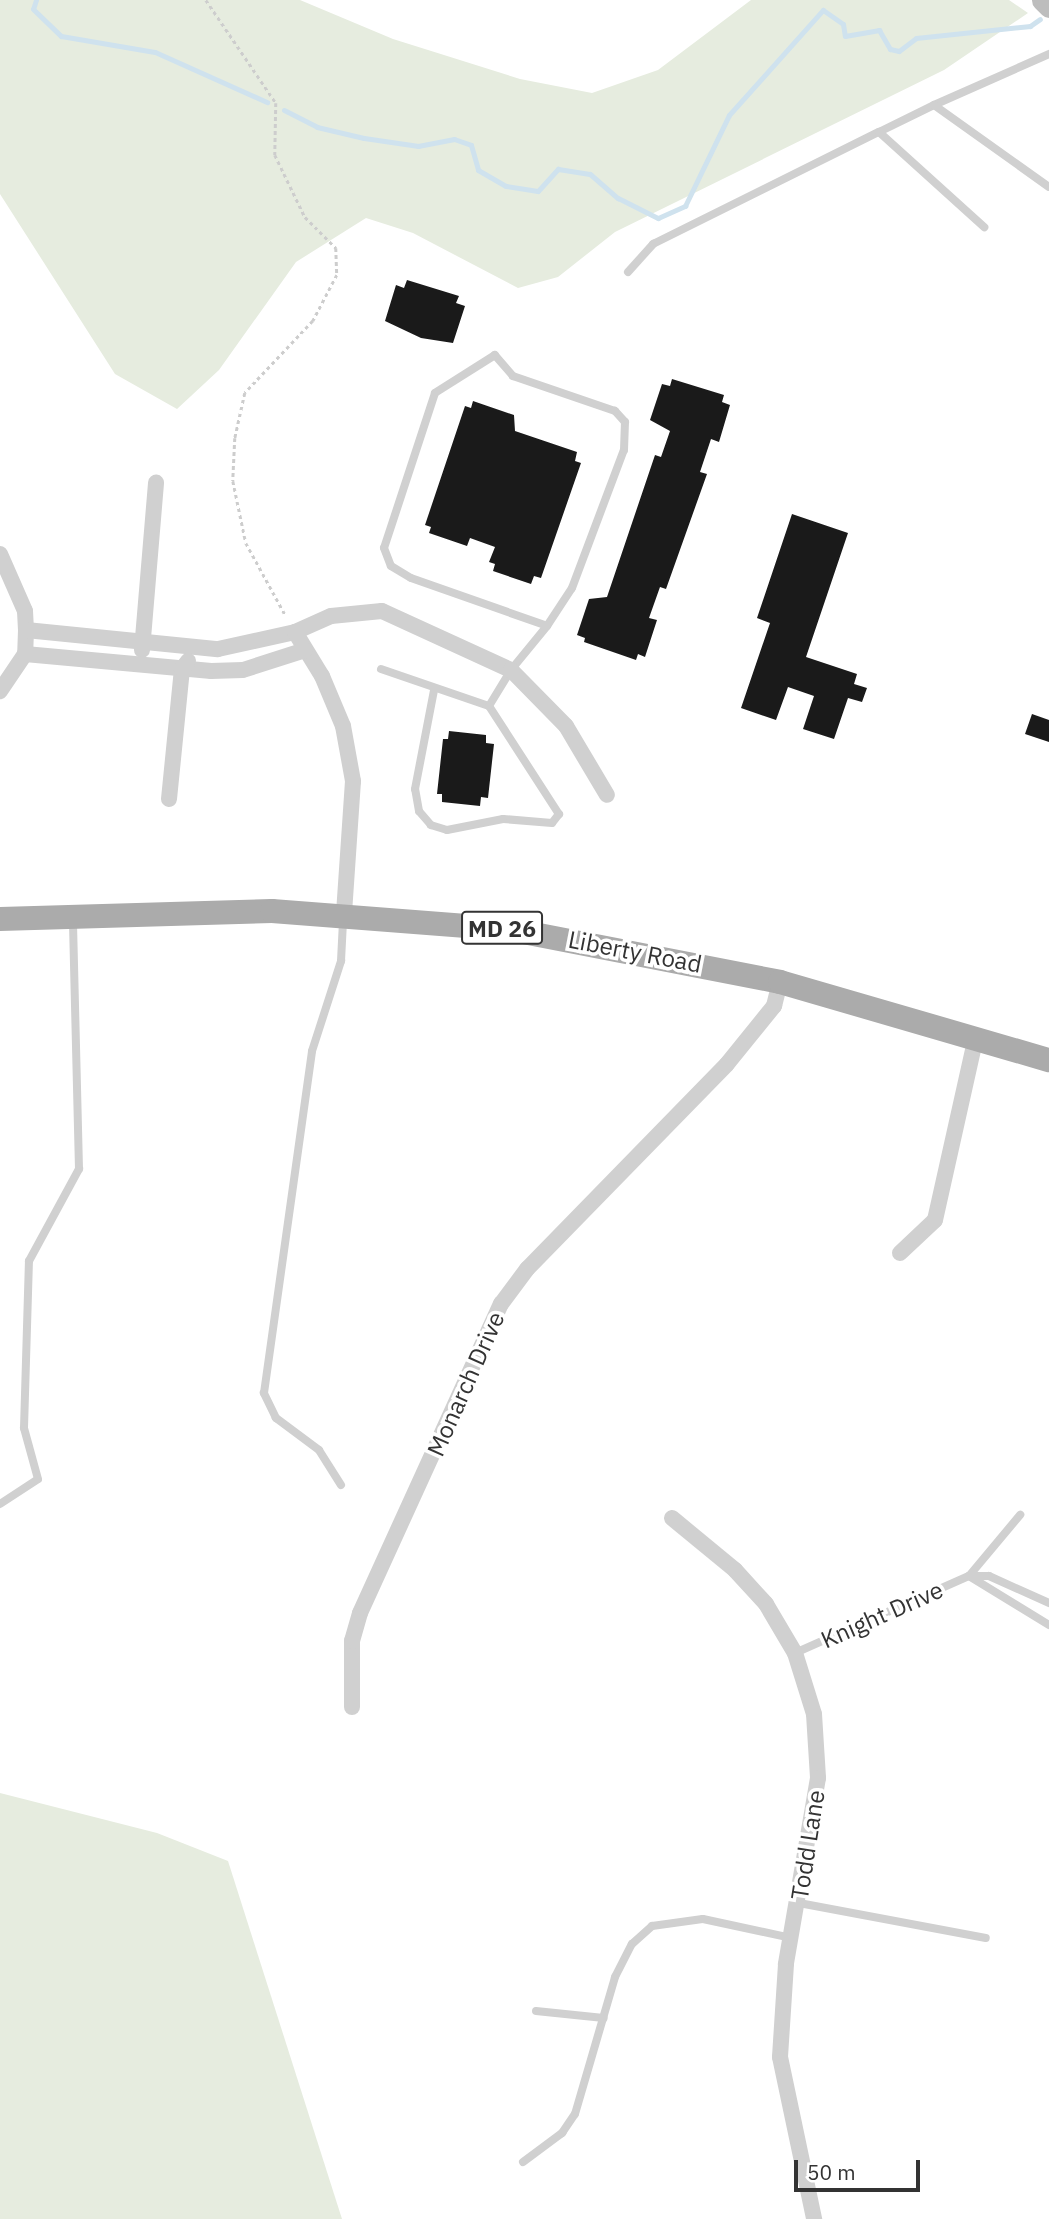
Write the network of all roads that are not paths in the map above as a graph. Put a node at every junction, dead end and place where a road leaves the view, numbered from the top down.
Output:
1 (1042, 0) edge
2 (1049, 7) edge
3 (1049, 54) edge
4 (934, 105) junction
5 (879, 132) junction
6 (1049, 187) edge
7 (984, 227) dead end
8 (628, 272) dead end
9 (156, 483) dead end
10 (0, 554) edge
11 (547, 626) junction
12 (26, 631) junction
13 (295, 632) junction
14 (143, 642) junction
15 (198, 647) junction
16 (305, 650) junction
17 (25, 653) junction
18 (140, 663) junction
19 (182, 669) junction
20 (381, 669) dead end
21 (511, 670) junction
22 (434, 690) junction
23 (0, 691) edge
24 (489, 706) junction
25 (607, 794) dead end
26 (169, 799) dead end
27 (344, 914) junction
28 (73, 915) junction
29 (0, 919) edge
30 (780, 982) junction
31 (976, 1036) junction
32 (1049, 1060) edge
33 (900, 1253) dead end
34 (341, 1485) dead end
35 (0, 1504) edge
36 (1020, 1514) dead end
37 (672, 1518) dead end
38 (969, 1576) junction
39 (1049, 1604) edge
40 (1049, 1625) edge
41 (795, 1653) junction
42 (352, 1707) dead end
43 (799, 1903) junction
44 (792, 1938) junction
45 (986, 1938) dead end
46 (536, 2011) dead end
47 (604, 2018) junction
48 (523, 2162) dead end
49 (814, 2219) edge

1 - 2 street
3 - 4 lane
4 - 5 lane
4 - 6 lane
5 - 7 lane
5 - 8 lane
9 - 14 street
10 - 12 street
11 - 11 lane
11 - 21 lane
12 - 14 street
12 - 17 street
13 - 15 street
13 - 16 street
13 - 21 street
14 - 15 street
14 - 18 street
15 - 19 street
16 - 19 street
16 - 27 street
17 - 18 street
17 - 23 street
18 - 19 street
19 - 26 street
20 - 22 lane
21 - 24 lane
21 - 25 street
22 - 24 lane
22 - 24 lane
27 - 28 main road, Liberty Road / MD 26
27 - 30 main road, Liberty Road / MD 26
27 - 34 lane
28 - 29 main road, Liberty Road / MD 26
28 - 35 lane
30 - 31 main road, Liberty Road / MD 26
30 - 42 street, Monarch Drive
31 - 32 main road, Liberty Road / MD 26
31 - 33 street
36 - 38 lane
37 - 41 street, Todd Lane
38 - 39 lane
38 - 40 lane
38 - 41 lane, Knight Drive
41 - 43 street, Todd Lane
43 - 44 street, Todd Lane
43 - 45 lane
44 - 47 lane
44 - 49 street, Todd Lane
46 - 47 lane
47 - 48 lane

